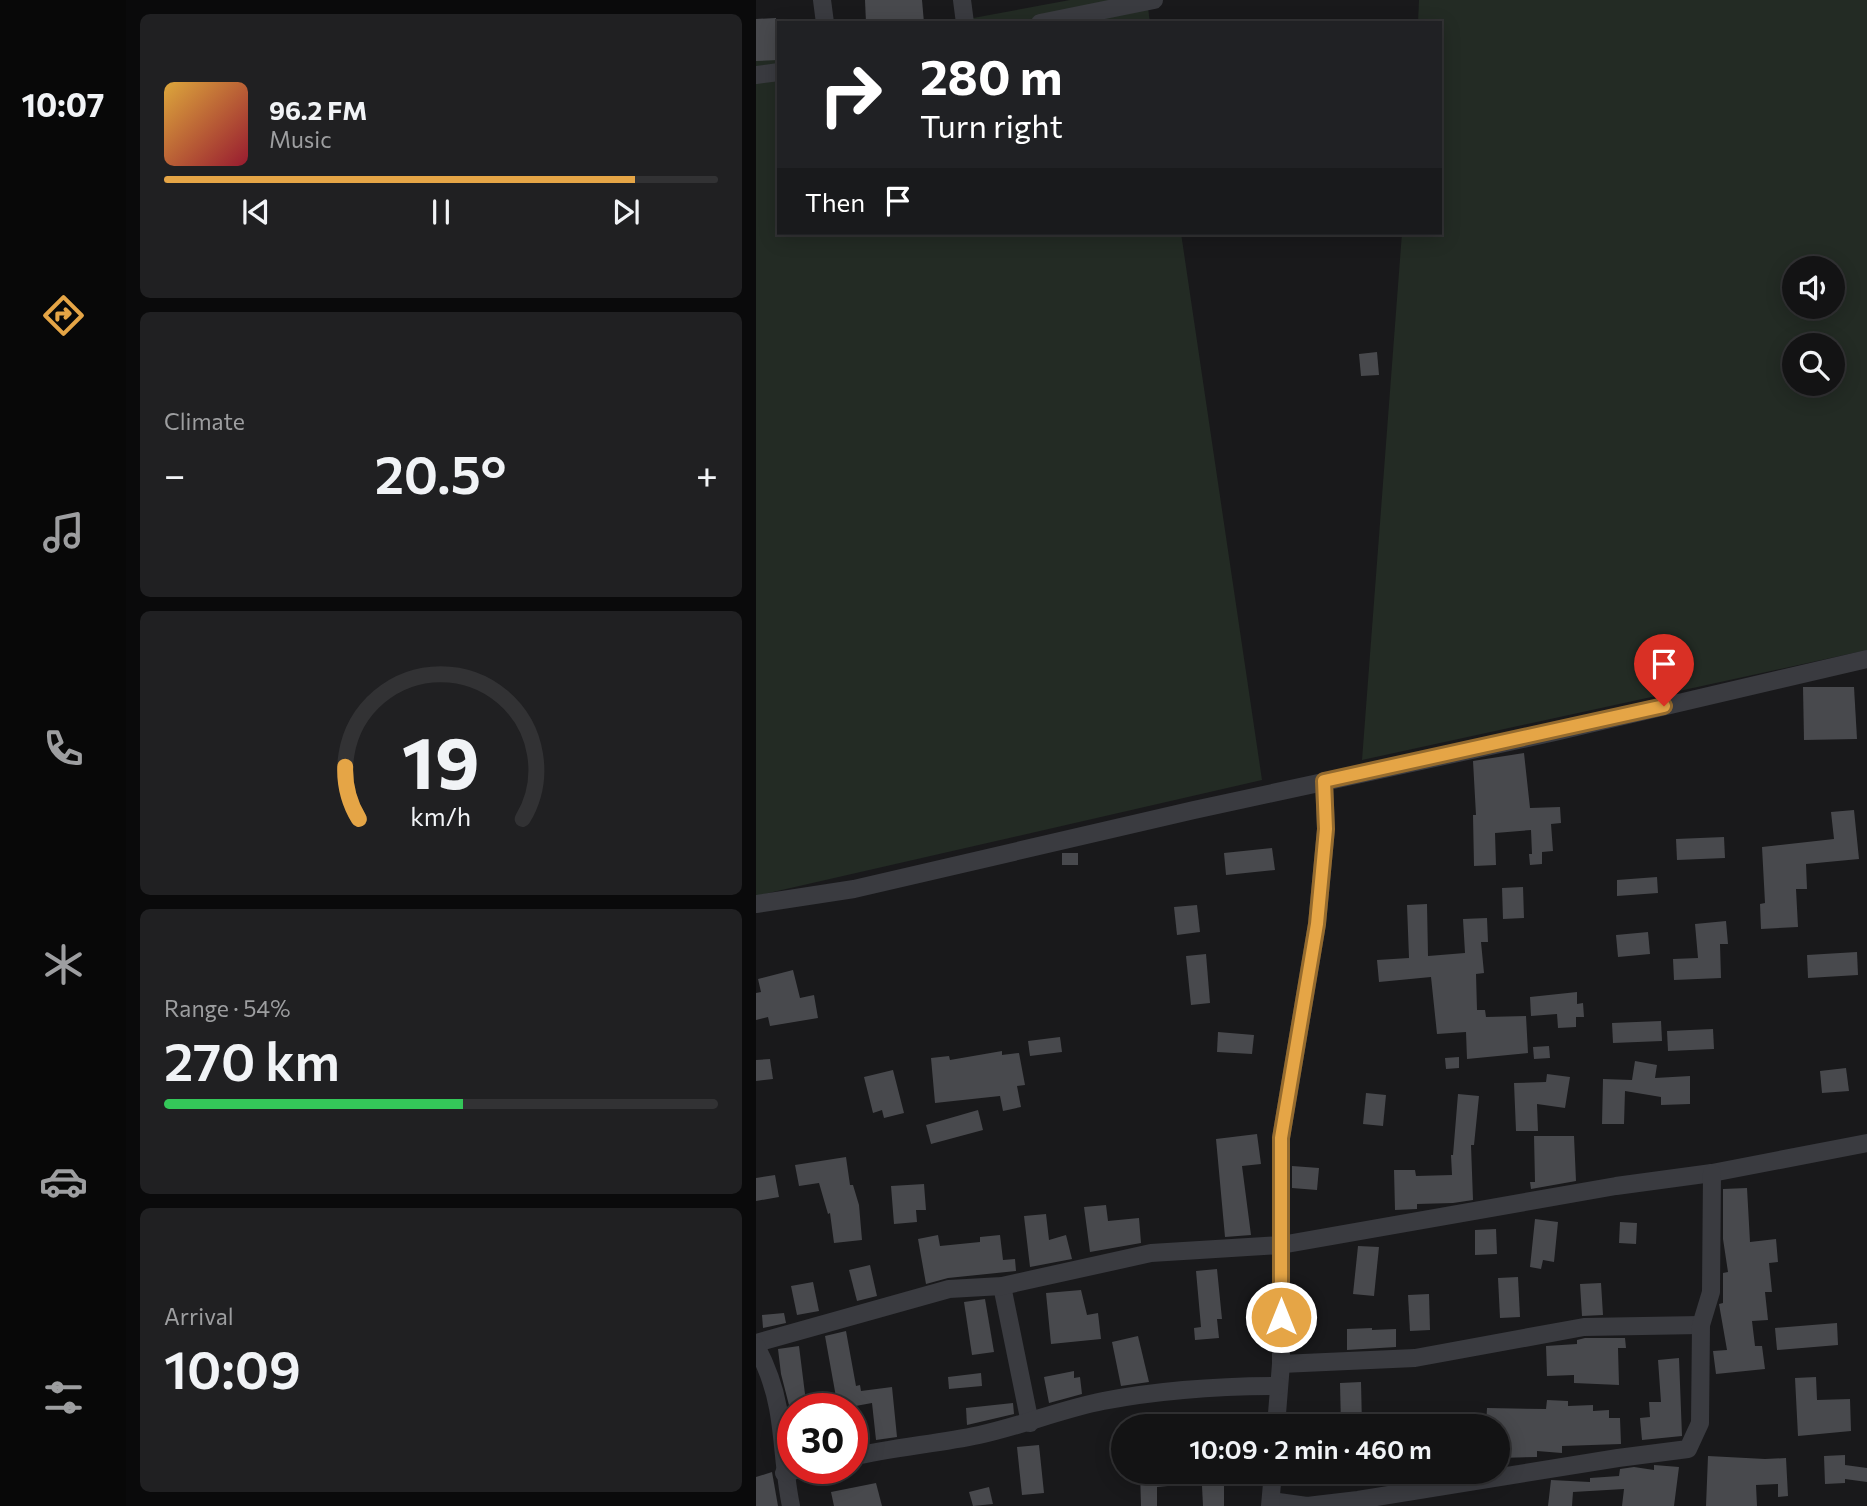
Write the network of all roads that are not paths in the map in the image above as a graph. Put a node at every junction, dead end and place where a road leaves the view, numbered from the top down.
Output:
1 (822, 0) edge
2 (962, 0) edge
3 (1154, 0) edge
4 (1099, 5) edge
5 (825, 21) edge
6 (965, 21) edge
7 (1047, 21) edge
8 (777, 72) edge
9 (756, 75) edge
10 (1867, 659) edge
11 (1324, 781) junction
12 (756, 904) edge
13 (1867, 1143) edge
14 (1712, 1173) junction
15 (1281, 1245) junction
16 (1002, 1286) junction
17 (1701, 1325) junction
18 (756, 1344) edge
19 (1281, 1364) junction
20 (1279, 1385) junction
21 (777, 1404) edge
22 (1277, 1414) edge
23 (1030, 1423) junction
24 (868, 1453) edge
25 (786, 1484) edge
26 (1272, 1484) edge
27 (1270, 1503) edge
28 (790, 1506) edge

1 - 5 street
2 - 6 street
3 - 4 street
4 - 7 street
8 - 9 street
10 - 11 street
11 - 12 street
11 - 15 street
13 - 14 street
14 - 15 street
14 - 17 street
15 - 16 street
15 - 19 street
16 - 18 street
16 - 23 street
17 - 19 street
17 - 27 street
18 - 21 street
19 - 20 street
20 - 22 street
20 - 23 street
23 - 24 street
25 - 28 street
26 - 27 street

